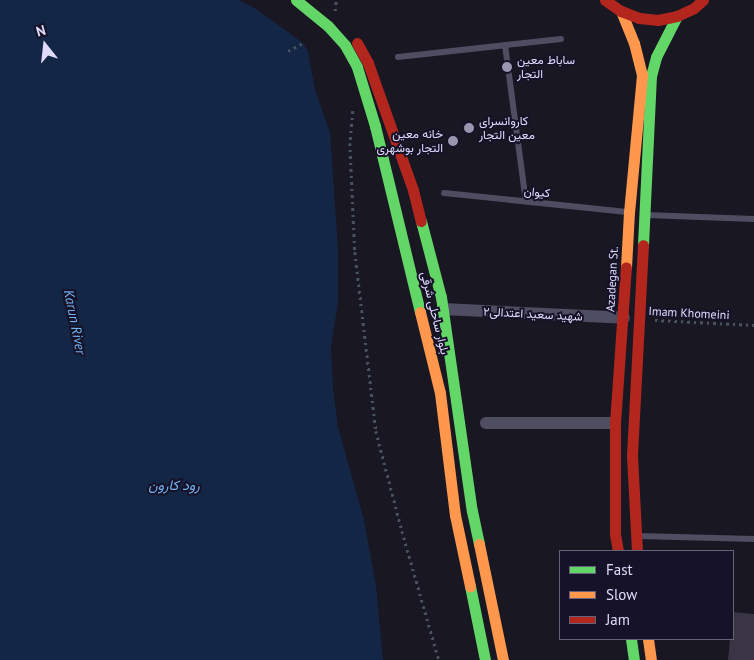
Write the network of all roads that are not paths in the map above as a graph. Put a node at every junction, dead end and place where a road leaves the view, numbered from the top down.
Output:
1 (296, 0) edge
2 (314, 0) edge
3 (605, 0) edge
4 (703, 0) edge
5 (621, 12) junction
6 (677, 16) junction
7 (561, 39) dead end
8 (505, 45) junction
9 (398, 57) dead end
10 (444, 193) dead end
11 (526, 202) junction
12 (629, 212) junction
13 (646, 216) junction
14 (754, 219) edge
15 (443, 309) junction
16 (624, 318) junction
17 (486, 423) dead end
18 (614, 423) junction
19 (634, 536) junction
20 (754, 539) edge
21 (618, 550) edge
22 (636, 550) edge
23 (631, 640) edge
24 (648, 640) edge
25 (485, 660) edge
26 (503, 660) edge
27 (634, 660) edge
28 (651, 660) edge

1 - 25 main road, بلوار ساحلی شرقی
2 - 15 main road, بلوار ساحلی شرقی
3 - 5 main road
4 - 6 main road
5 - 6 main road
5 - 12 main road, Azadegan St.
6 - 13 main road
7 - 8 lane
8 - 9 lane
8 - 11 lane
10 - 11 lane, کیوان
11 - 12 lane, کیوان
12 - 16 main road, Azadegan St.
13 - 14 lane
13 - 19 main road
15 - 16 street, شهید سعید اعتدالی۲
15 - 26 main road, بلوار ساحلی شرقی
16 - 18 main road, Azadegan St.
17 - 18 street
18 - 21 main road, Azadegan St.
19 - 20 lane
19 - 22 main road
23 - 27 main road
24 - 28 main road

